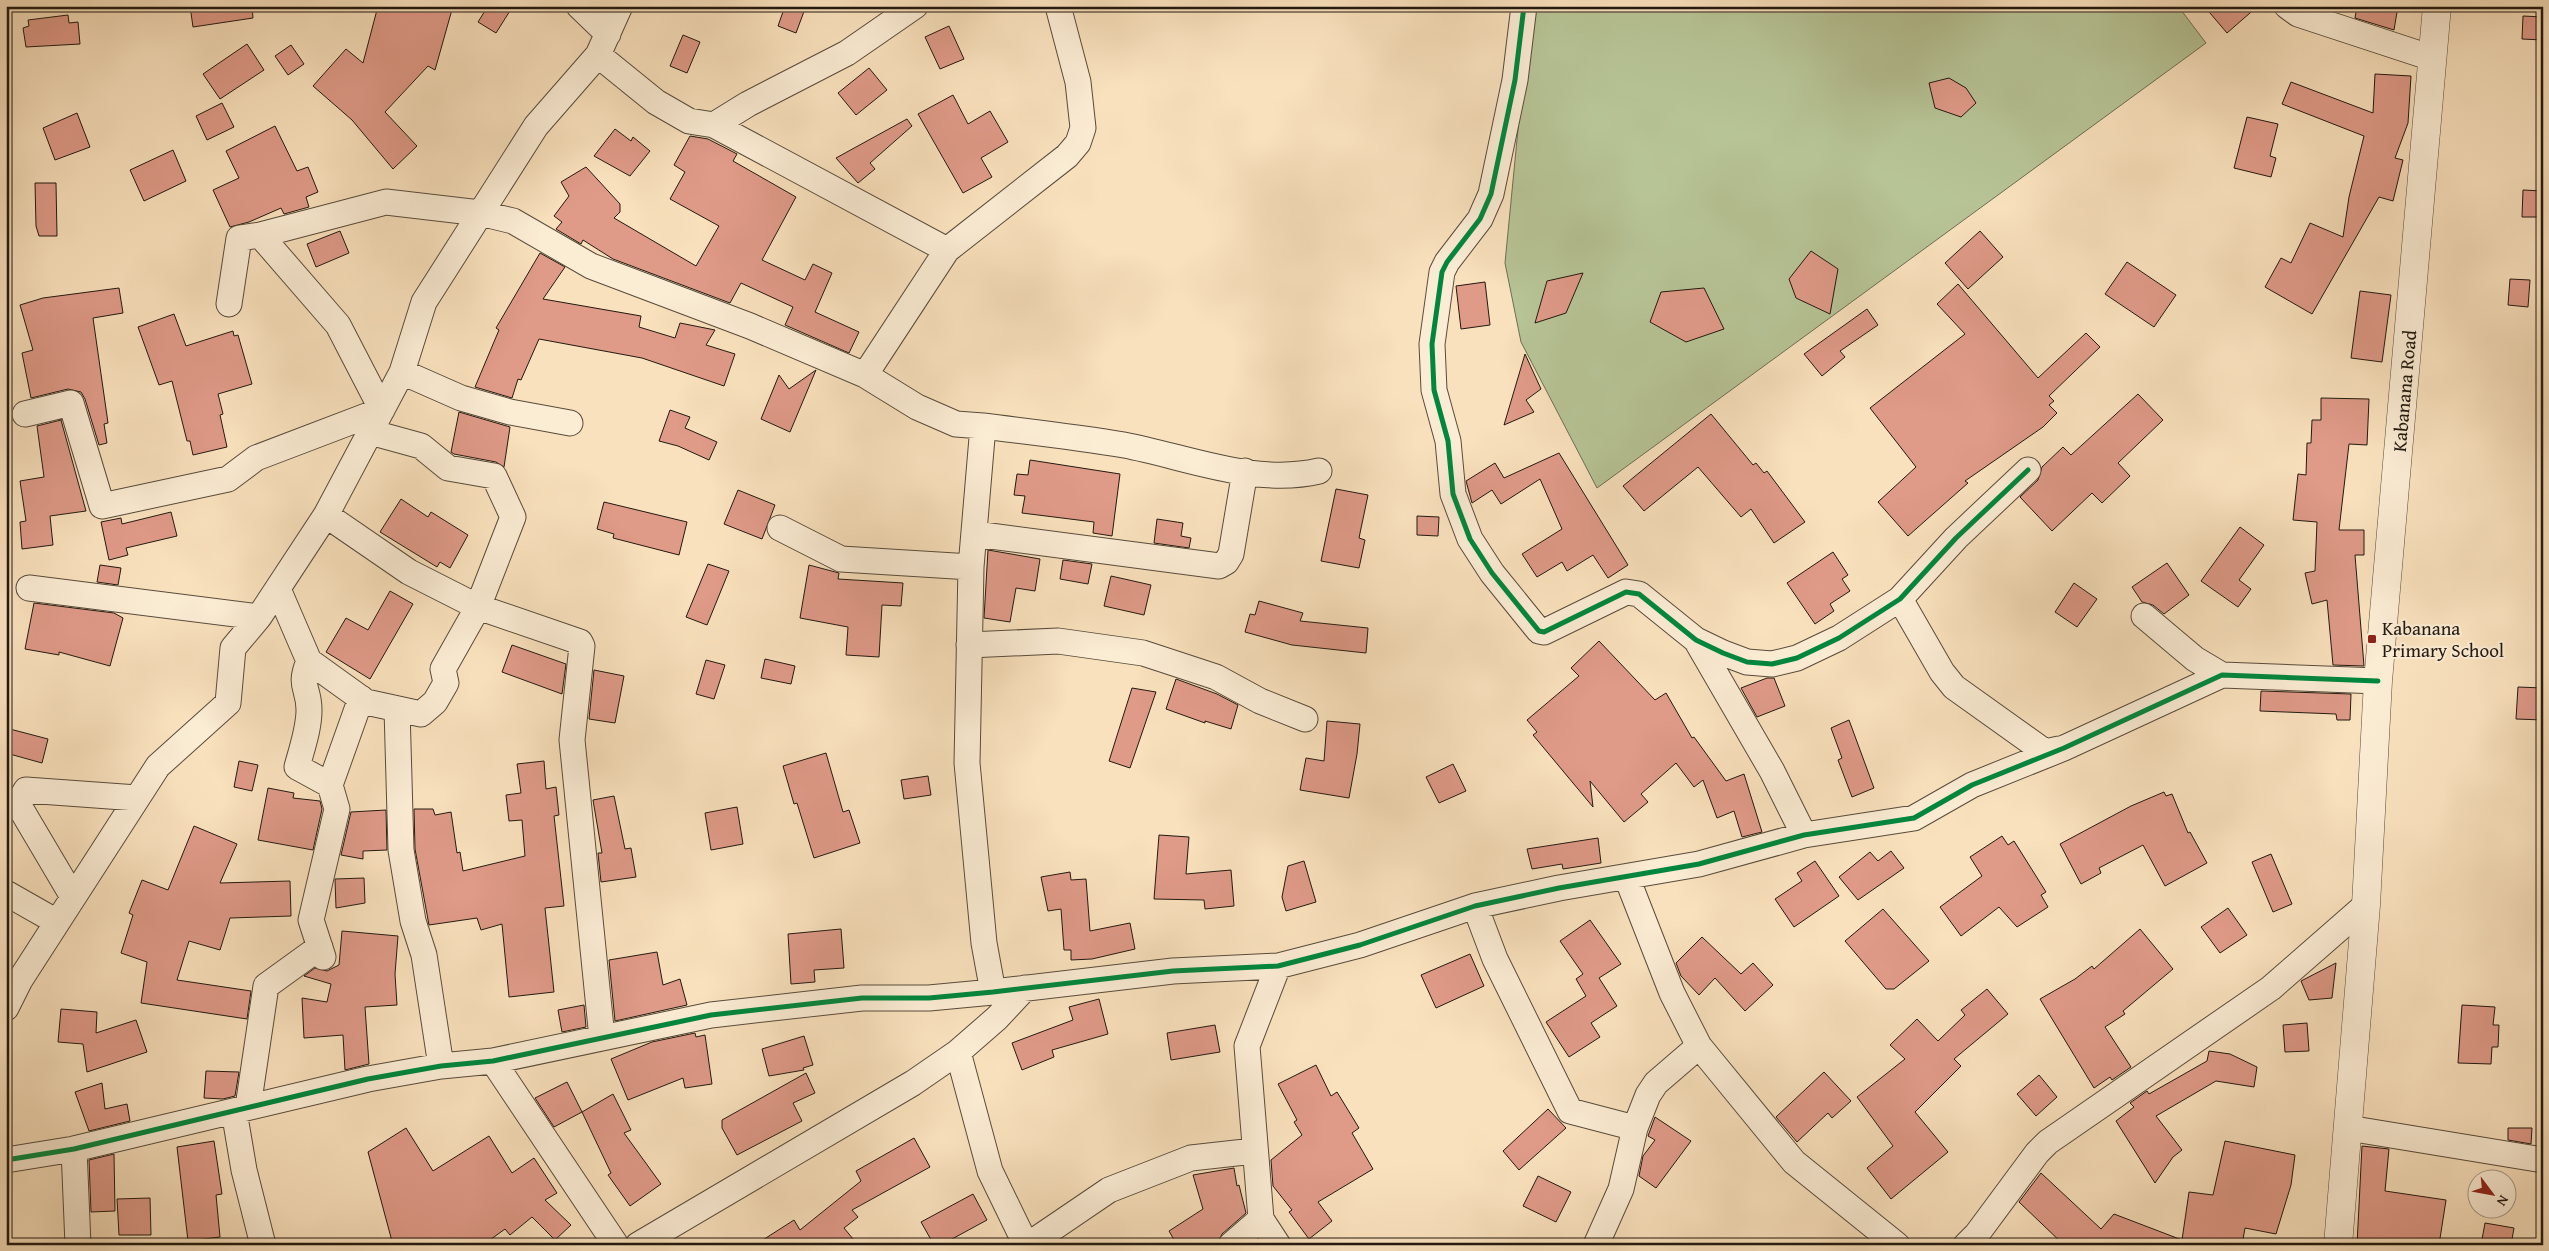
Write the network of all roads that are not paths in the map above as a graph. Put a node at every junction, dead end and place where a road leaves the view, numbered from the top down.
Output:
1 (579, 6) edge
2 (620, 6) edge
3 (915, 6) edge
4 (1058, 6) edge
5 (1524, 6) edge
6 (2287, 6) edge
7 (2437, 6) edge
8 (603, 45) junction
9 (2432, 58) junction
10 (714, 126) junction
11 (480, 213) junction
12 (260, 235) junction
13 (946, 250) junction
14 (229, 304) dead end
15 (402, 372) junction
16 (865, 375) junction
17 (382, 410) junction
18 (25, 414) dead end
19 (570, 423) dead end
20 (983, 426) junction
21 (370, 432) junction
22 (2028, 470) dead end
23 (1319, 471) dead end
24 (1245, 472) junction
25 (326, 515) junction
26 (780, 528) dead end
27 (975, 534) junction
28 (971, 567) junction
29 (29, 588) dead end
30 (278, 589) junction
31 (1900, 599) junction
32 (478, 607) junction
33 (2144, 616) dead end
34 (259, 617) junction
35 (1696, 640) junction
36 (969, 645) junction
37 (309, 661) junction
38 (2222, 675) junction
39 (2378, 682) junction
40 (361, 698) junction
41 (397, 709) junction
42 (1305, 719) dead end
43 (2064, 748) junction
44 (330, 785) junction
45 (137, 798) junction
46 (1804, 835) junction
47 (1626, 878) junction
48 (6, 893) edge
49 (73, 897) junction
50 (2366, 905) junction
51 (1475, 906) junction
52 (57, 922) junction
53 (1278, 966) junction
54 (1025, 988) junction
55 (993, 992) junction
56 (6, 1008) edge
57 (602, 1038) junction
58 (1698, 1046) junction
59 (958, 1052) junction
60 (493, 1061) junction
61 (441, 1066) junction
62 (241, 1109) junction
63 (1635, 1128) junction
64 (2348, 1128) junction
65 (74, 1148) junction
66 (1254, 1151) junction
67 (6, 1160) edge
68 (2543, 1160) edge
69 (1261, 1219) junction
70 (78, 1245) edge
71 (263, 1245) edge
72 (616, 1245) edge
73 (638, 1245) edge
74 (1027, 1245) edge
75 (1231, 1245) edge
76 (1278, 1245) edge
77 (1596, 1245) edge
78 (1897, 1245) edge
79 (1966, 1245) edge
80 (2338, 1245) edge

1 - 8 street
2 - 8 street
3 - 10 street
4 - 13 street
5 - 35 street
6 - 9 street
7 - 9 street, Kabanana Road
8 - 10 street
8 - 11 street
9 - 39 street, Kabanana Road
10 - 13 street
11 - 12 street
11 - 15 street
11 - 16 street
12 - 14 street
12 - 17 street
13 - 16 street
15 - 17 street
15 - 19 street
16 - 20 street
17 - 18 street
17 - 21 street
20 - 24 street
20 - 27 street
21 - 25 street
21 - 32 street
22 - 31 street
23 - 24 street
24 - 27 street
25 - 30 street
25 - 32 street
26 - 28 street
27 - 28 street
28 - 36 street
29 - 34 street
30 - 34 street
30 - 37 street
31 - 35 street
31 - 43 street
32 - 41 street
32 - 57 street
33 - 38 street
34 - 45 street
35 - 46 street
36 - 42 street
36 - 55 street
37 - 40 street
37 - 44 street
38 - 39 street
38 - 43 street
39 - 50 street, Kabanana Road
40 - 41 street
40 - 44 street
41 - 61 street
43 - 46 street
44 - 62 street
45 - 49 street
45 - 49 street
46 - 47 street
47 - 51 street
47 - 58 street
48 - 52 street
49 - 52 street
50 - 64 street, Kabanana Road
50 - 79 street
51 - 53 street
51 - 63 street
52 - 56 street
53 - 54 street
53 - 66 street
54 - 55 street
54 - 59 street
55 - 57 street
57 - 60 street
58 - 63 street
58 - 78 street
59 - 73 street
59 - 74 street
60 - 61 street
60 - 72 street
61 - 62 street
62 - 65 street
62 - 71 street
63 - 77 street
64 - 68 street
64 - 80 street, Kabanana Road
65 - 67 street
65 - 70 street
66 - 69 street
66 - 74 street
69 - 75 street
69 - 76 street

